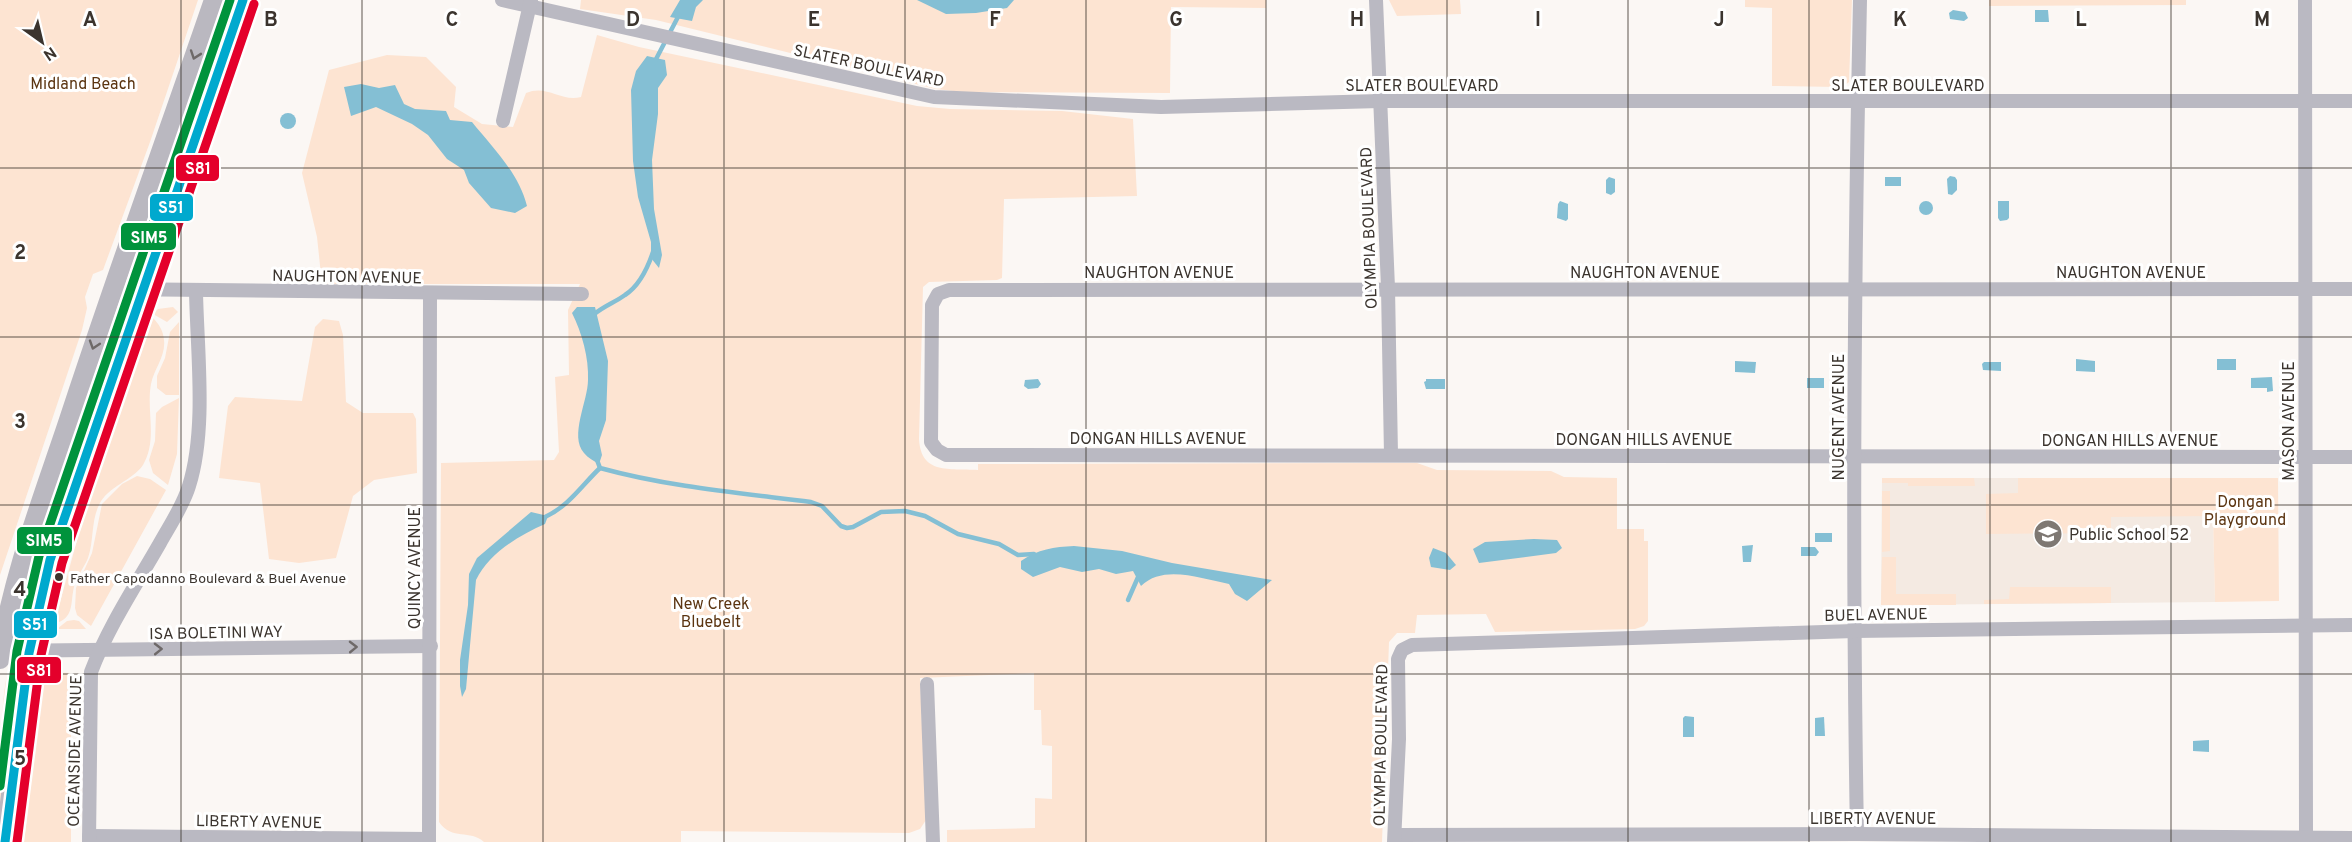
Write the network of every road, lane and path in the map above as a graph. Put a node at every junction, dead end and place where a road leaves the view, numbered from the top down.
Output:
1 (214, 0) edge
2 (243, 0) edge
3 (502, 0) edge
4 (1376, 0) edge
5 (1860, 0) edge
6 (2305, 0) edge
7 (531, 3) edge
8 (2305, 100) junction
9 (2352, 100) edge
10 (1380, 101) junction
11 (1858, 101) junction
12 (503, 121) dead end
13 (1388, 288) junction
14 (1854, 288) junction
15 (112, 289) junction
16 (2305, 289) junction
17 (2352, 289) edge
18 (141, 291) junction
19 (196, 291) junction
20 (430, 293) junction
21 (582, 294) dead end
22 (937, 450) joint
23 (1390, 455) junction
24 (2304, 456) junction
25 (1854, 457) junction
26 (2352, 457) edge
27 (2305, 625) junction
28 (2352, 625) edge
29 (1854, 631) junction
30 (431, 646) junction
31 (100, 650) junction
32 (1402, 650) joint
33 (29, 652) junction
34 (1, 655) edge
35 (927, 684) dead end
36 (1857, 834) junction
37 (2352, 838) edge
38 (89, 839) edge
39 (1395, 839) edge
40 (2306, 840) edge
41 (429, 841) edge
42 (5, 842) edge
43 (933, 842) edge

1 -> 15 main road
2 - 18 main road
3 - 7 street, SLATER BOULEVARD
4 - 10 street, OLYMPIA BOULEVARD
5 - 11 street, NUGENT AVENUE
6 - 8 street, MASON AVENUE
7 - 10 street, SLATER BOULEVARD
7 - 12 street
8 - 9 street, SLATER BOULEVARD
8 - 11 street, SLATER BOULEVARD
8 - 16 street, MASON AVENUE
10 - 11 street, SLATER BOULEVARD
10 - 13 street, OLYMPIA BOULEVARD
11 - 14 street, NUGENT AVENUE
13 - 14 street, NAUGHTON AVENUE
13 - 22 street, NAUGHTON AVENUE
13 - 23 street, OLYMPIA BOULEVARD
14 - 16 street, NAUGHTON AVENUE
14 - 25 street, NUGENT AVENUE
15 - 18 street, NAUGHTON AVENUE
15 -> 34 main road
16 - 17 street, NAUGHTON AVENUE
16 - 24 street, MASON AVENUE
18 - 19 street, NAUGHTON AVENUE
18 - 33 main road
19 - 20 street, NAUGHTON AVENUE
19 - 31 street, OCEANSIDE AVENUE
20 - 21 street, NAUGHTON AVENUE
20 - 30 street, QUINCY AVENUE
22 - 23 street, DONGAN HILLS AVENUE
23 - 25 street, DONGAN HILLS AVENUE
24 - 25 street, DONGAN HILLS AVENUE
24 - 26 street, DONGAN HILLS AVENUE
24 - 27 street, MASON AVENUE
25 - 29 street, NUGENT AVENUE
27 - 28 street, BUEL AVENUE
27 - 29 street, BUEL AVENUE
27 - 40 street, MASON AVENUE
29 - 32 street, BUEL AVENUE
29 - 36 street, NUGENT AVENUE
31 -> 30 street, ISA BOLETINI WAY
30 - 41 street, QUINCY AVENUE
31 - 33 street, ISA BOLETINI WAY
31 - 38 street, OCEANSIDE AVENUE
32 - 39 street, OLYMPIA BOULEVARD
33 - 34 street, ISA BOLETINI WAY
33 - 42 main road
35 - 43 street
36 - 39 street, LIBERTY AVENUE
36 - 40 street, LIBERTY AVENUE
37 - 40 street, LIBERTY AVENUE
38 - 41 street, LIBERTY AVENUE

